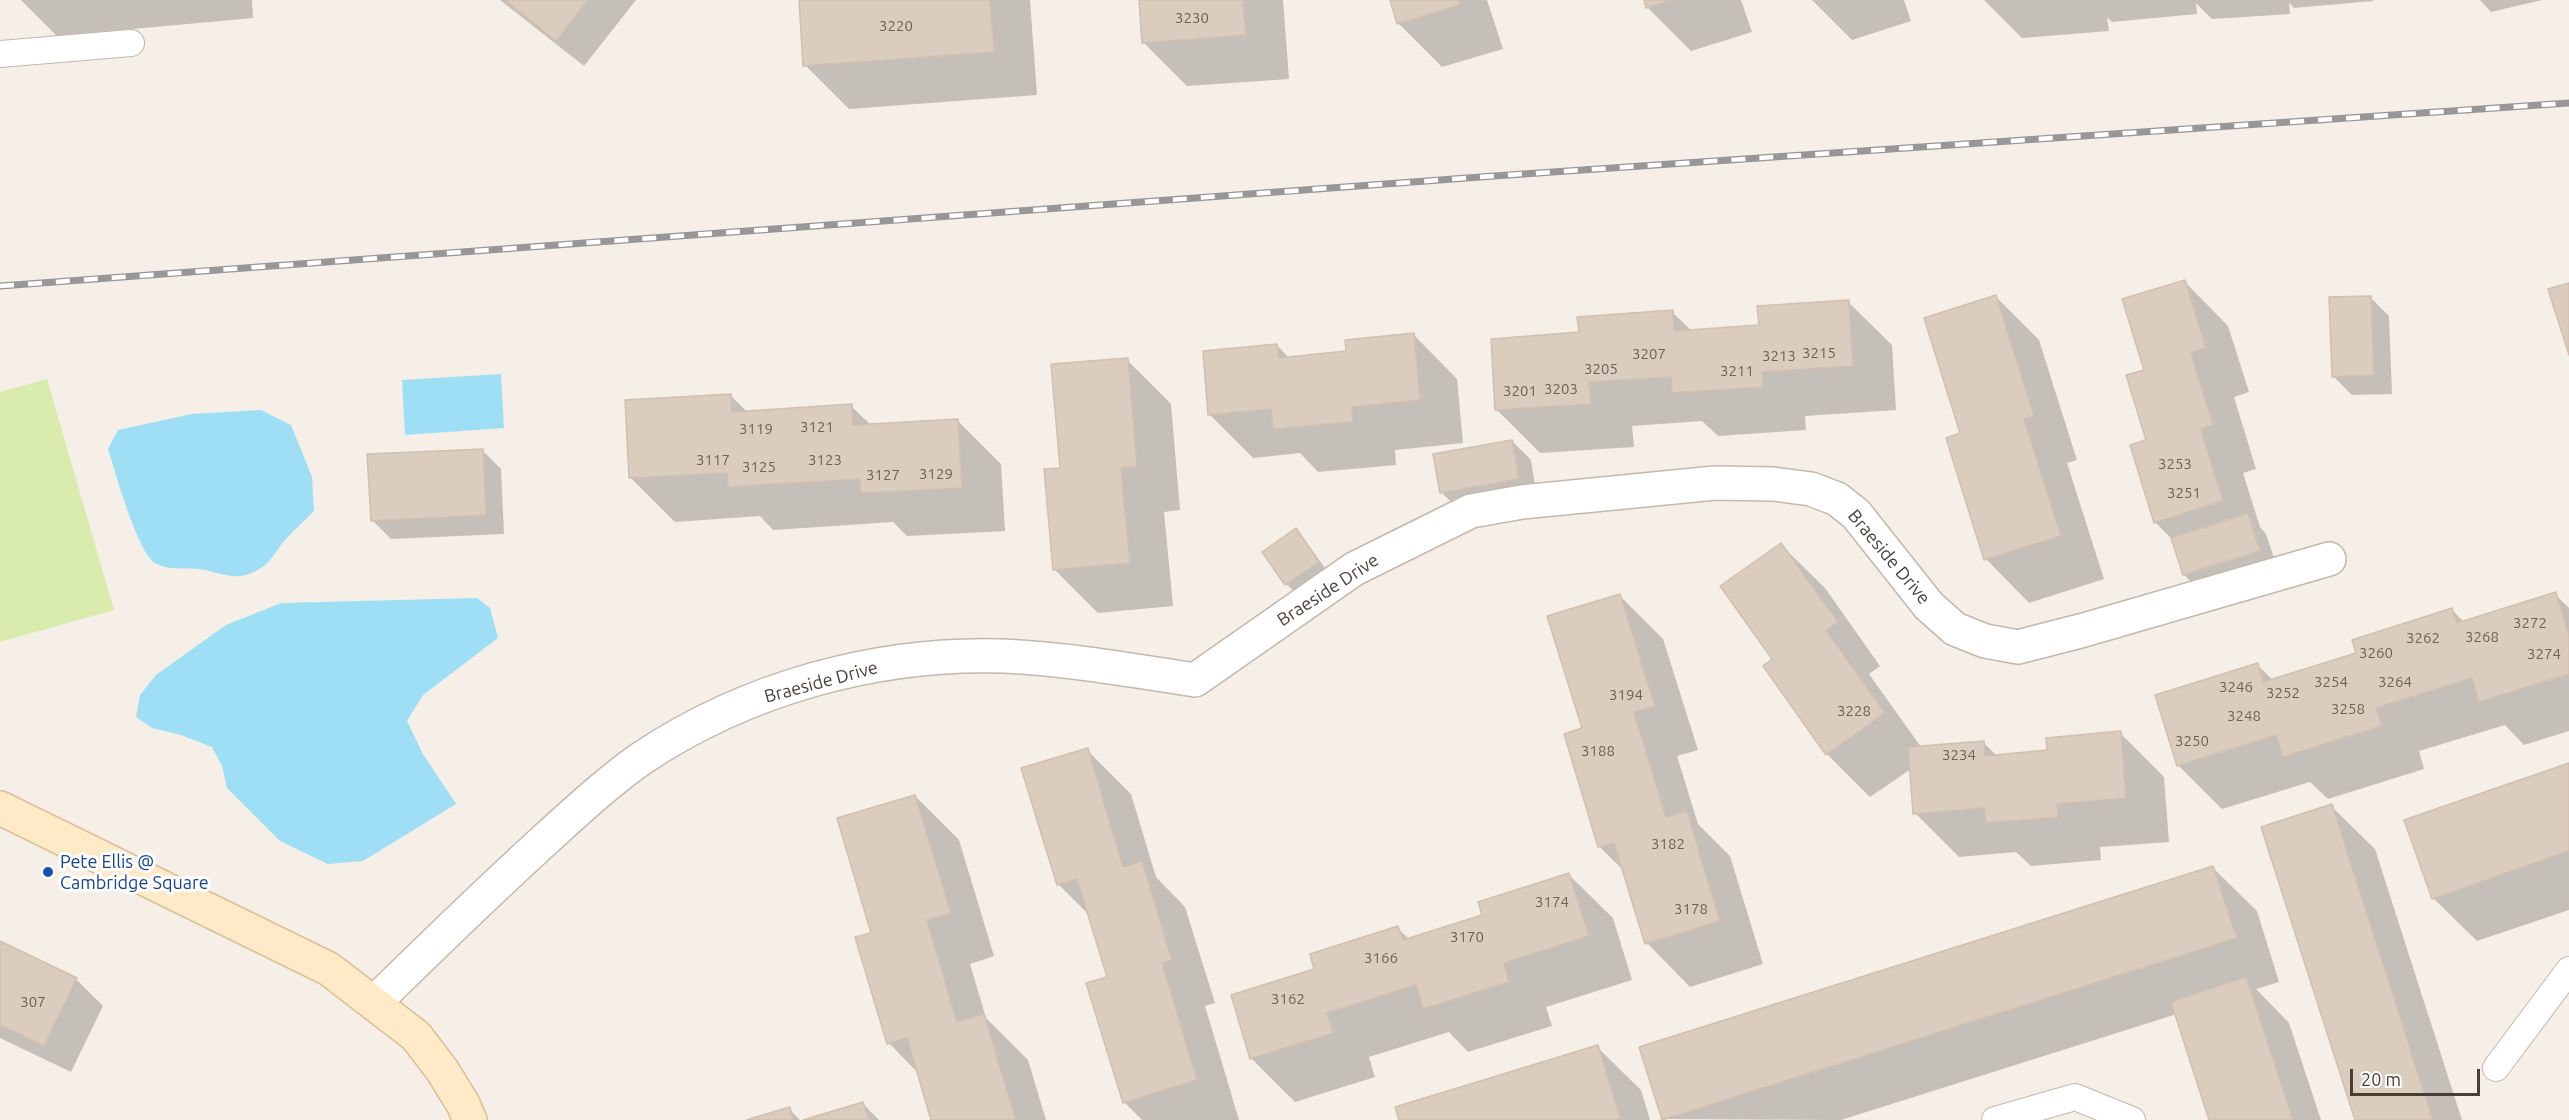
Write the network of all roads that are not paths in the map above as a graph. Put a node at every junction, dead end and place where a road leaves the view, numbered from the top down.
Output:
1 (131, 43) dead end
2 (0, 54) edge
3 (2329, 559) dead end
4 (0, 808) edge
5 (2569, 970) edge
6 (374, 1003) junction
7 (2496, 1068) dead end
8 (470, 1120) edge
9 (1995, 1120) edge
10 (2132, 1120) edge

1 - 2 lane
3 - 6 street, Braeside Drive
4 - 6 street
5 - 7 lane
6 - 8 street
9 - 10 lane

